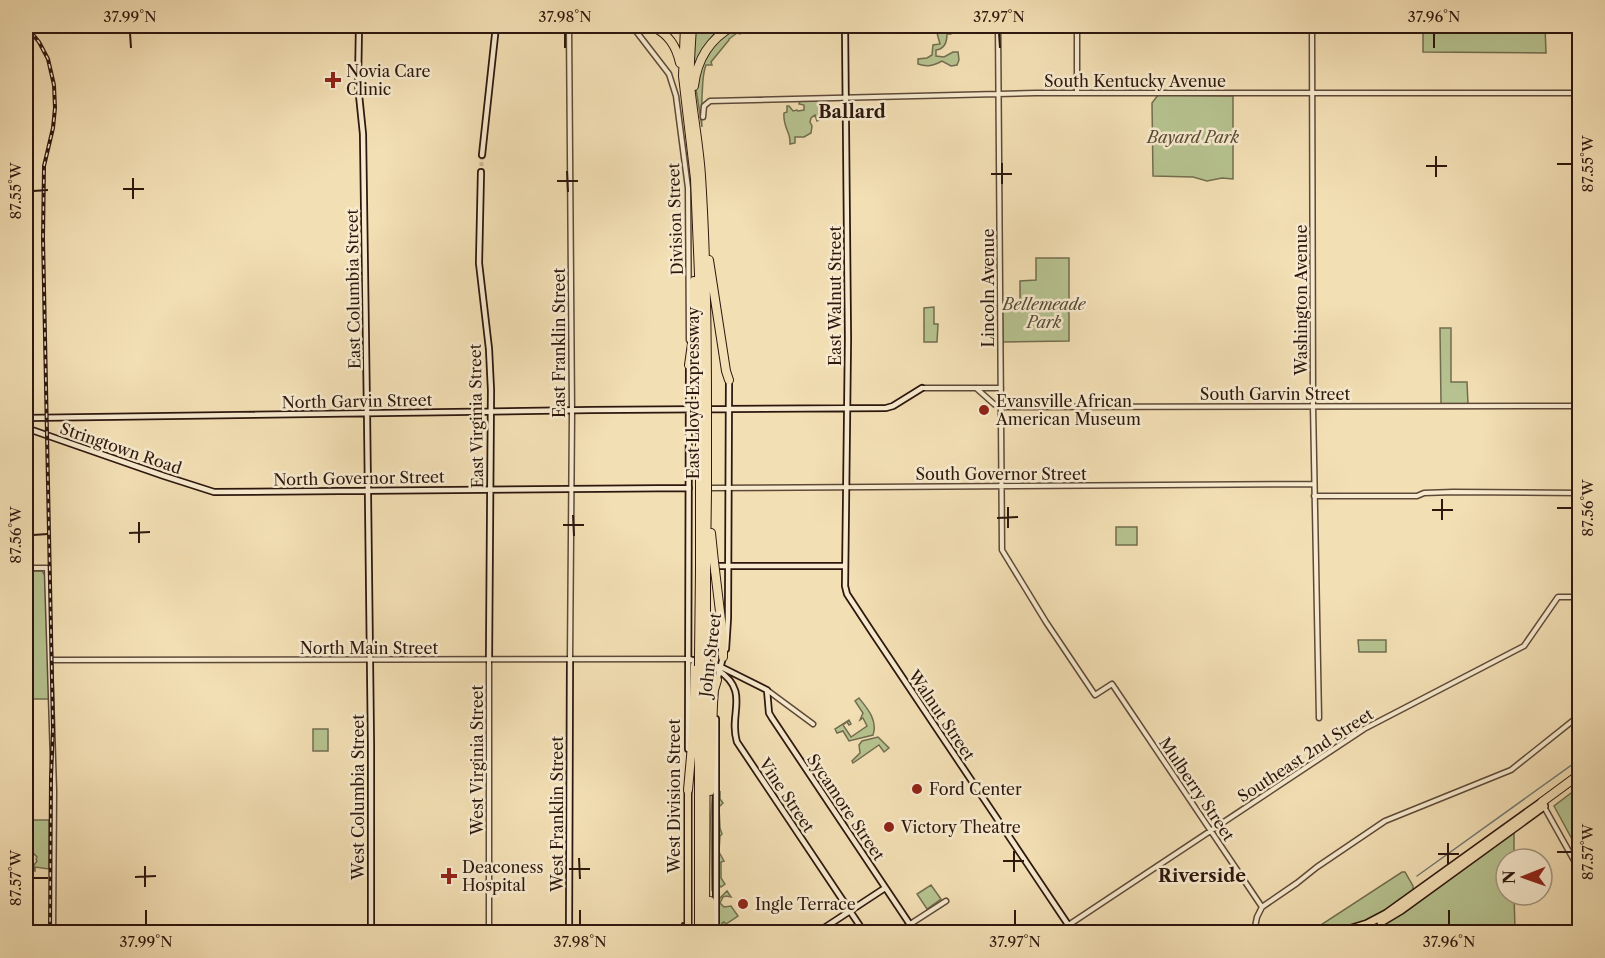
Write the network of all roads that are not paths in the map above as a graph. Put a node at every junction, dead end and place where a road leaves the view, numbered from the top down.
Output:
1 (358, 26) edge
2 (496, 26) edge
3 (569, 26) edge
4 (632, 26) edge
5 (652, 26) edge
6 (685, 26) edge
7 (692, 26) edge
8 (733, 26) edge
9 (845, 26) edge
10 (998, 26) edge
11 (1077, 26) edge
12 (1312, 26) edge
13 (683, 76) junction
14 (1313, 92) junction
15 (999, 93) junction
16 (1077, 93) junction
17 (1580, 93) edge
18 (845, 97) junction
19 (693, 108) junction
20 (703, 117) dead end
21 (482, 155) tunnel mouth
22 (481, 172) tunnel mouth
23 (700, 225) junction
24 (689, 365) junction
25 (729, 380) joint
26 (922, 388) joint
27 (976, 388) junction
28 (1001, 388) junction
29 (1313, 406) junction
30 (1580, 406) edge
31 (1000, 407) junction
32 (847, 408) junction
33 (689, 409) junction
34 (729, 409) junction
35 (572, 410) junction
36 (491, 411) junction
37 (367, 413) junction
38 (26, 418) edge
39 (26, 428) edge
40 (1314, 484) junction
41 (1001, 486) junction
42 (728, 487) junction
43 (847, 487) junction
44 (571, 488) junction
45 (689, 488) junction
46 (490, 489) junction
47 (368, 490) junction
48 (209, 491) joint
49 (704, 493) junction
50 (1580, 493) edge
51 (1314, 496) junction
52 (688, 566) junction
53 (707, 566) junction
54 (728, 566) junction
55 (845, 566) junction
56 (26, 568) edge
57 (1580, 597) edge
58 (723, 657) junction
59 (570, 659) junction
60 (50, 660) junction
61 (370, 660) junction
62 (489, 660) junction
63 (700, 662) junction
64 (719, 673) junction
65 (1112, 684) joint
66 (766, 690) junction
67 (1580, 715) edge
68 (1319, 718) dead end
69 (813, 724) dead end
70 (702, 761) junction
71 (1580, 774) edge
72 (1580, 780) edge
73 (688, 790) joint
74 (1543, 804) junction
75 (705, 816) junction
76 (1211, 831) junction
77 (1580, 870) edge
78 (885, 888) junction
79 (705, 894) junction
80 (946, 901) dead end
81 (1262, 907) junction
82 (850, 911) junction
83 (910, 924) junction
84 (1068, 926) junction
85 (54, 933) edge
86 (371, 933) edge
87 (489, 933) edge
88 (569, 933) edge
89 (688, 933) edge
90 (699, 933) edge
91 (705, 933) edge
92 (711, 933) edge
93 (716, 933) edge
94 (818, 933) edge
95 (864, 933) edge
96 (898, 933) edge
97 (915, 933) edge
98 (1058, 933) edge
99 (1073, 933) edge
100 (1254, 933) edge
101 (1341, 933) edge
102 (1357, 933) edge

1 - 37 main road, East Columbia Street
2 - 21 main road
3 - 35 street, East Franklin Street
4 - 24 street, Division Street
5 - 13 highway
6 - 13 highway, East Lloyd Expressway
7 - 19 highway, East Lloyd Expressway
8 - 19 highway
9 - 18 main road, East Walnut Street
10 - 15 street, Lincoln Avenue
11 - 16 street
12 - 14 street, Washington Avenue
13 - 23 highway, East Lloyd Expressway
14 - 16 street, South Kentucky Avenue
14 - 17 street, South Kentucky Avenue
14 - 29 street, Washington Avenue
15 - 16 street, South Kentucky Avenue
15 - 18 street, South Kentucky Avenue
15 - 28 street, Lincoln Avenue
18 - 20 street, South Kentucky Avenue
18 - 32 main road, East Walnut Street
19 - 23 highway, East Lloyd Expressway
22 - 36 main road, East Virginia Street
23 - 24 highway
23 - 25 highway
23 - 49 highway, East Lloyd Expressway, bridge
24 - 33 main road, Division Street
25 - 34 main road, John Street
26 - 27 street
26 - 32 main road
27 - 28 street
27 - 31 street
28 - 31 street, Lincoln Avenue
29 - 30 street, South Garvin Street
29 - 31 street, South Garvin Street
29 - 40 street, Washington Avenue
31 - 41 street, Lincoln Avenue
32 - 34 main road
32 - 43 main road, East Walnut Street
33 - 34 main road
33 - 35 main road, North Garvin Street
33 - 45 main road, Division Street
34 - 42 main road, John Street
35 - 36 main road, North Garvin Street
35 - 44 street, East Franklin Street
36 - 37 main road, North Garvin Street
36 - 46 main road, East Virginia Street
37 - 38 main road, North Garvin Street
37 - 47 main road, East Columbia Street
39 - 48 main road, Stringtown Road
40 - 41 street, South Governor Street
40 - 51 street, Washington Avenue
41 - 43 street, South Governor Street
41 - 65 street, Lincoln Avenue
42 - 43 street, South Governor Street
42 - 45 street, South Governor Street
42 - 54 main road, John Street
43 - 55 main road, East Walnut Street
44 - 45 main road, North Governor Street
44 - 46 main road, North Governor Street
44 - 59 street, East Franklin Street
45 - 52 main road, Division Street
46 - 47 main road, North Governor Street
46 - 62 main road, East Virginia Street
47 - 48 main road, North Governor Street
47 - 61 main road, East Columbia Street
49 - 53 highway, East Lloyd Expressway
49 - 53 highway
50 - 51 street
51 - 68 street, Washington Avenue
52 - 54 main road
52 - 63 main road, Division Street
53 - 58 highway
53 - 63 highway, East Lloyd Expressway
53 - 63 highway, East Lloyd Expressway
54 - 55 main road
54 - 58 main road, John Street
55 - 84 main road, Walnut Street
56 - 60 street
57 - 76 street, Southeast 2nd Street
58 - 64 main road, John Street
59 - 62 street, North Main Street
59 - 63 street, North Main Street
59 - 88 main road, West Franklin Street
60 - 61 street, North Main Street
60 - 85 street
61 - 62 street, North Main Street
61 - 86 main road, West Columbia Street
62 - 87 street, West Virginia Street
63 - 64 main road, Vine Street
63 - 70 highway, East Lloyd Expressway
63 - 73 highway
64 - 66 main road
64 - 75 highway
64 - 82 main road, Vine Street
64 - 93 main road, John Street
65 - 76 street, Mulberry Street
66 - 69 street
66 - 78 main road, Sycamore Street
67 - 81 street
70 - 75 highway
70 - 79 highway
71 - 74 highway
72 - 74 highway
73 - 89 main road, West Division Street
74 - 77 street
74 - 101 highway
74 - 102 highway
75 - 79 highway
76 - 81 street, Mulberry Street
76 - 84 street, Southeast 2nd Street
78 - 82 main road
78 - 83 main road, Sycamore Street
79 - 90 highway
79 - 91 highway
79 - 92 highway
80 - 83 street
81 - 100 street
82 - 94 main road
82 - 95 main road, Vine Street
83 - 96 street
83 - 97 main road, Sycamore Street
84 - 98 street, Southeast 2nd Street
84 - 99 main road, Walnut Street

